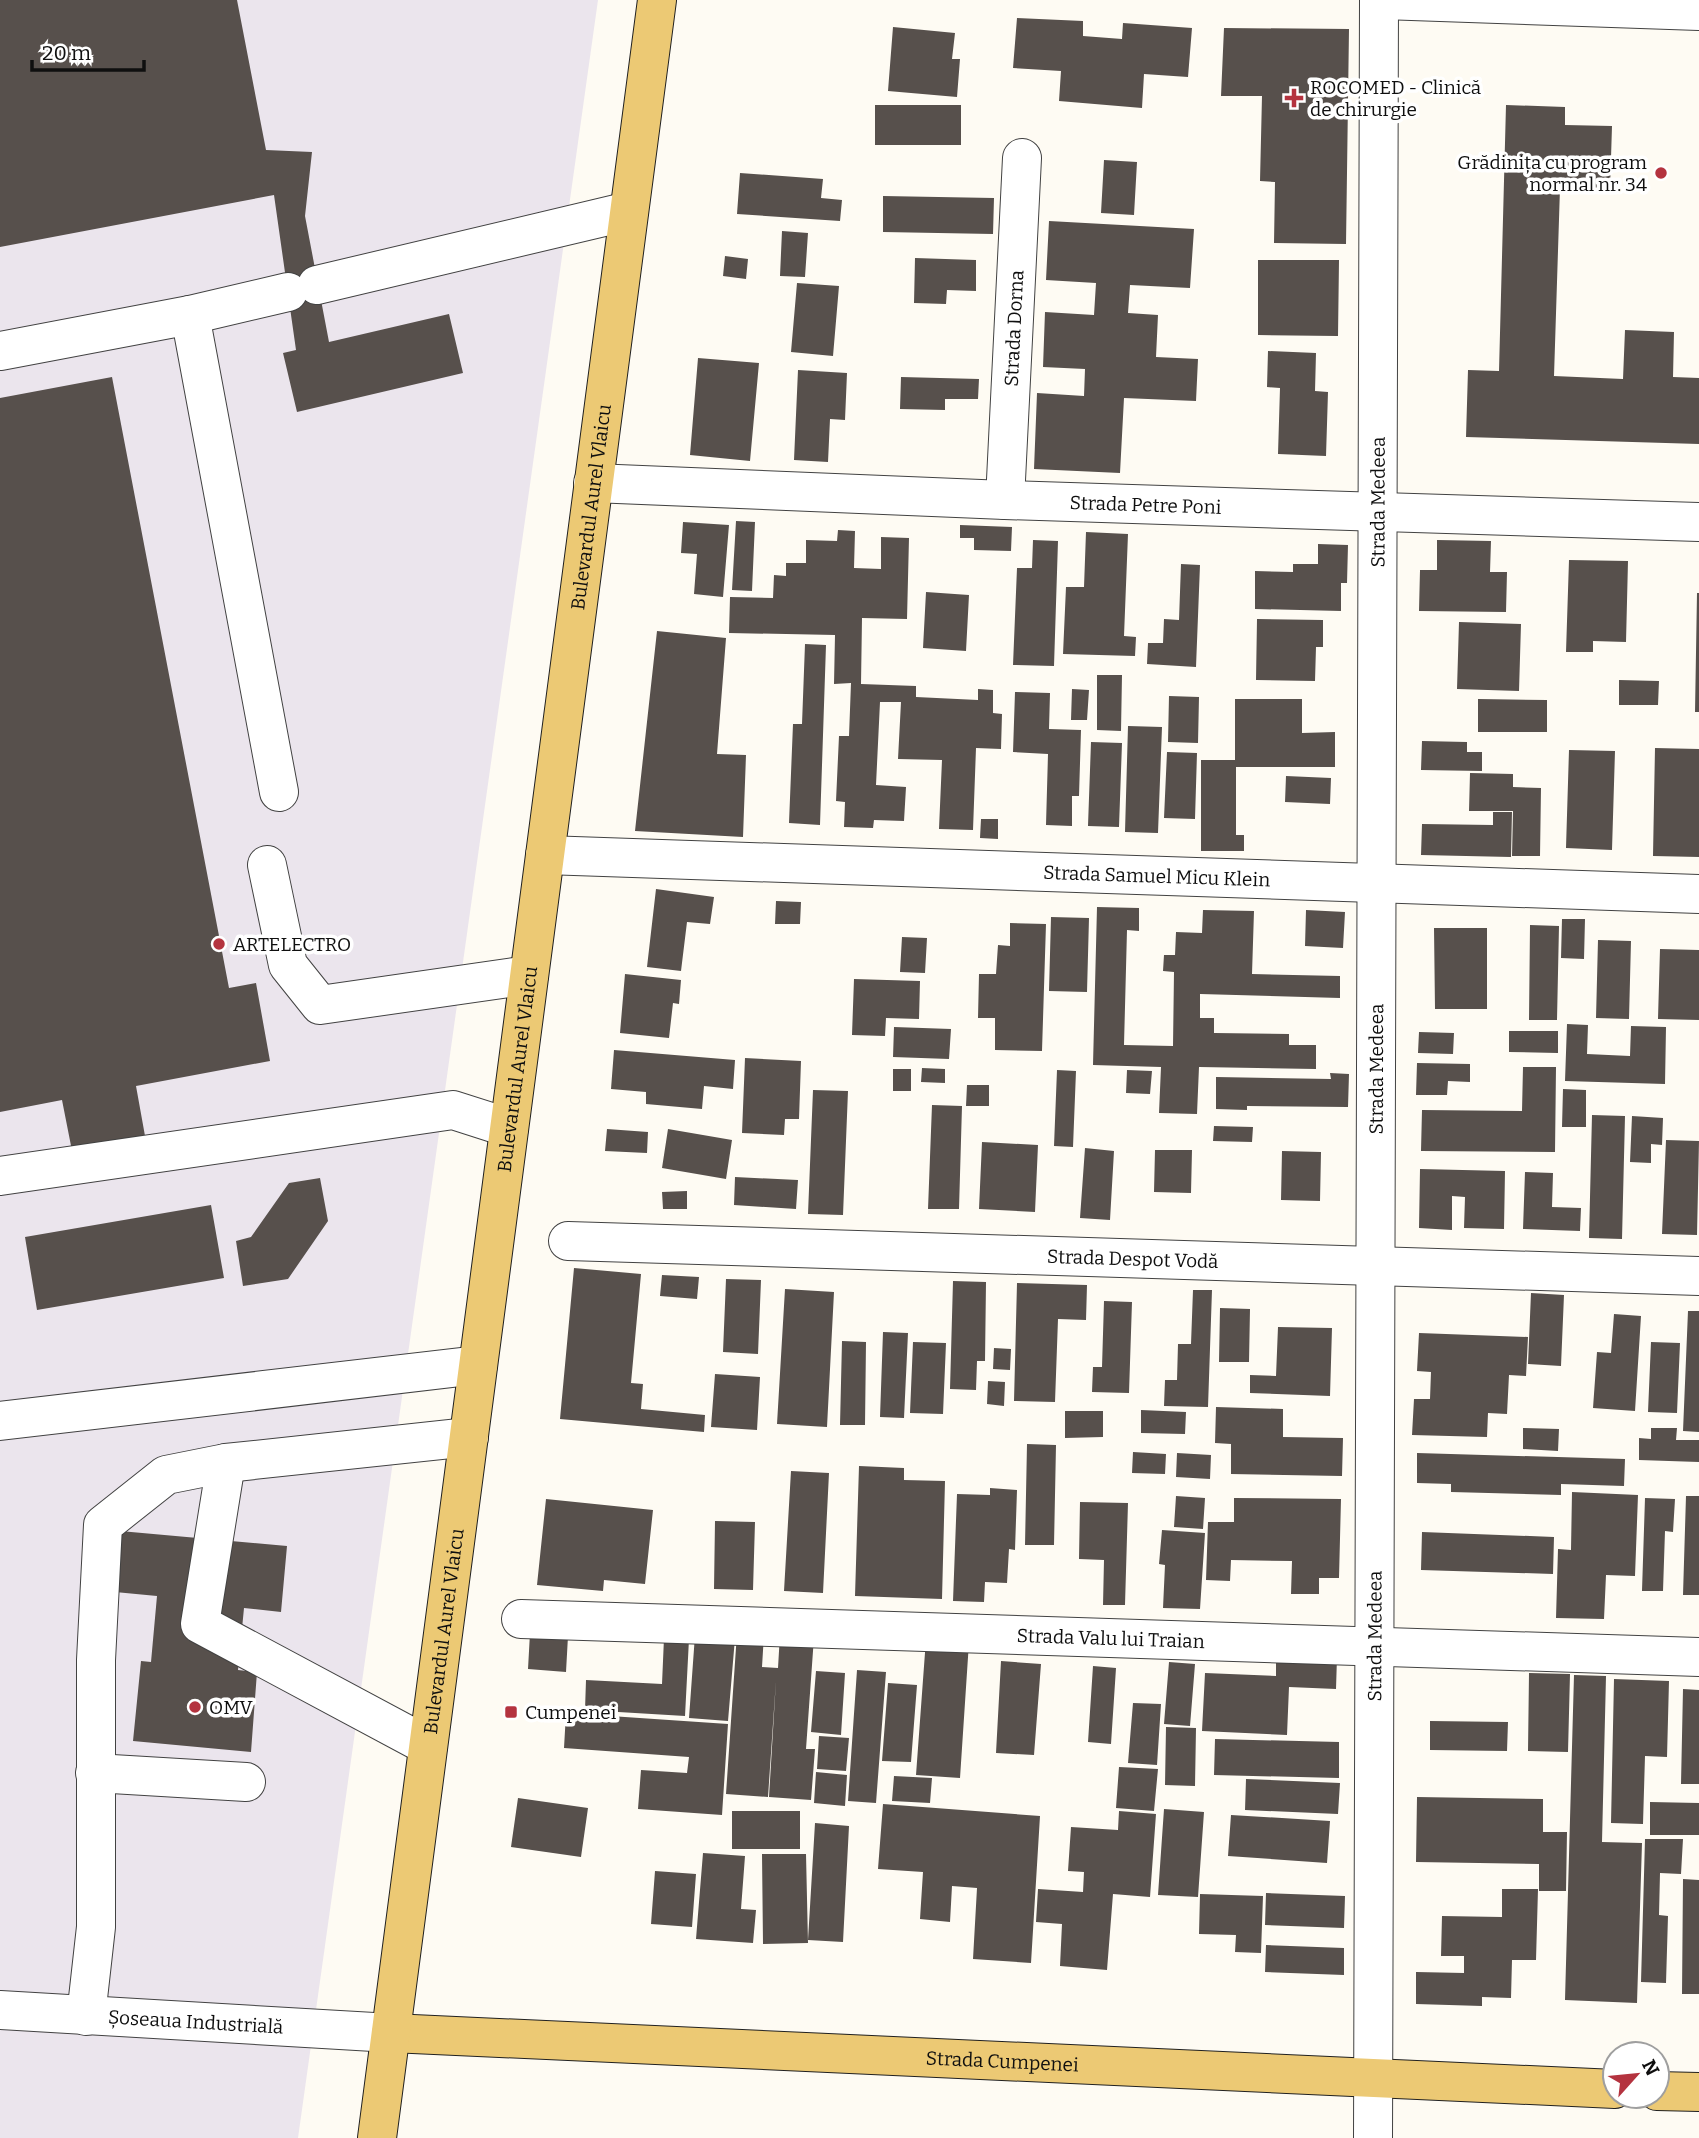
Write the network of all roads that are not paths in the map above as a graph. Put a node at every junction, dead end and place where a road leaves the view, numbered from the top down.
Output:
1 (657, 0) edge
2 (1381, 0) edge
3 (1699, 10) edge
4 (1022, 158) dead end
5 (629, 211) junction
6 (190, 316) junction
7 (0, 351) edge
8 (593, 483) junction
9 (1005, 500) junction
10 (1378, 511) junction
11 (1699, 522) edge
12 (279, 792) dead end
13 (545, 855) junction
14 (267, 865) dead end
15 (1377, 883) junction
16 (1699, 894) edge
17 (529, 975) junction
18 (509, 1128) junction
19 (0, 1176) edge
20 (568, 1241) dead end
21 (1376, 1266) junction
22 (1699, 1276) edge
23 (478, 1365) junction
24 (0, 1421) edge
25 (469, 1437) junction
26 (226, 1463) junction
27 (521, 1619) dead end
28 (1374, 1647) junction
29 (1699, 1657) edge
30 (428, 1746) junction
31 (95, 1773) junction
32 (247, 1782) dead end
33 (0, 2010) edge
34 (86, 2015) junction
35 (391, 2034) junction
36 (1373, 2079) junction
37 (1601, 2088) edge
38 (1671, 2091) edge
39 (1699, 2092) edge
40 (377, 2138) edge
41 (1373, 2138) edge

1 - 5 main road, Bulevardul Aurel Vlaicu
2 - 3 street
2 - 10 street, Strada Medeea
4 - 9 street, Strada Dorna
5 - 6 street
5 - 8 main road, Bulevardul Aurel Vlaicu
6 - 7 street
6 - 12 street
8 - 9 street, Strada Petre Poni
8 - 13 main road, Bulevardul Aurel Vlaicu
9 - 10 street, Strada Petre Poni
10 - 11 street, Strada Petre Poni
10 - 15 street, Strada Medeea
13 - 15 street, Strada Samuel Micu Klein
13 - 17 main road, Bulevardul Aurel Vlaicu
14 - 17 street
15 - 16 street, Strada Samuel Micu Klein
15 - 21 street, Strada Medeea
17 - 18 main road, Bulevardul Aurel Vlaicu
18 - 19 street
18 - 23 main road, Bulevardul Aurel Vlaicu
20 - 21 street, Strada Despot Vodă
21 - 22 street, Strada Despot Vodă
21 - 28 street, Strada Medeea
23 - 24 street
23 - 25 main road, Bulevardul Aurel Vlaicu
25 - 26 street
25 - 30 main road, Bulevardul Aurel Vlaicu
26 - 30 street
26 - 31 street
27 - 28 street, Strada Valu lui Traian
28 - 29 street, Strada Valu lui Traian
28 - 36 street, Strada Medeea
30 - 35 main road, Bulevardul Aurel Vlaicu
31 - 32 street
31 - 34 street
33 - 34 street, Șoseaua Industrială
34 - 35 street, Șoseaua Industrială
35 - 36 main road, Strada Cumpenei
35 - 40 main road, Bulevardul Aurel Vlaicu
36 - 37 main road, Strada Cumpenei
36 - 41 street, Strada Medeea
38 - 39 main road

